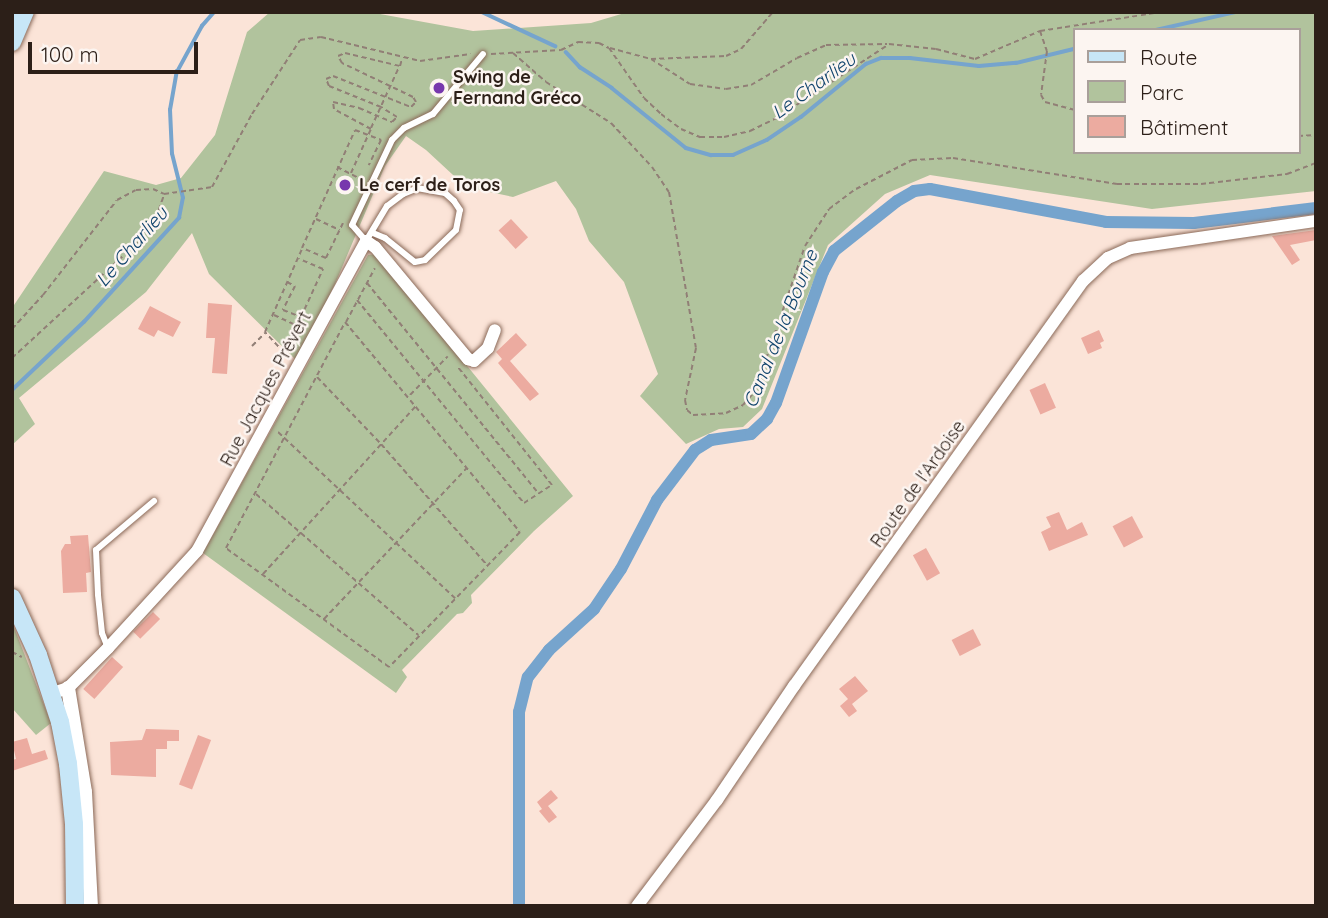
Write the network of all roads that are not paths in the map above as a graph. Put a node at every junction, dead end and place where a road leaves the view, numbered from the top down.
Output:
1 (25, 12) edge
2 (12, 42) edge
3 (483, 54) road end
4 (1316, 221) edge
5 (370, 237) junction
6 (495, 330) dead end
7 (153, 501) dead end
8 (12, 598) edge
9 (108, 648) junction
10 (60, 690) junction
11 (75, 906) edge
12 (91, 906) edge
13 (638, 906) edge

1 - 2 main road
3 - 5 lane
4 - 13 street, Route de l'Ardoise
5 - 5 lane
5 - 6 street
5 - 9 street, Rue Jacques Prévert
7 - 9 lane
8 - 10 main road
9 - 10 street, Rue Jacques Prévert
10 - 11 main road
10 - 12 street

